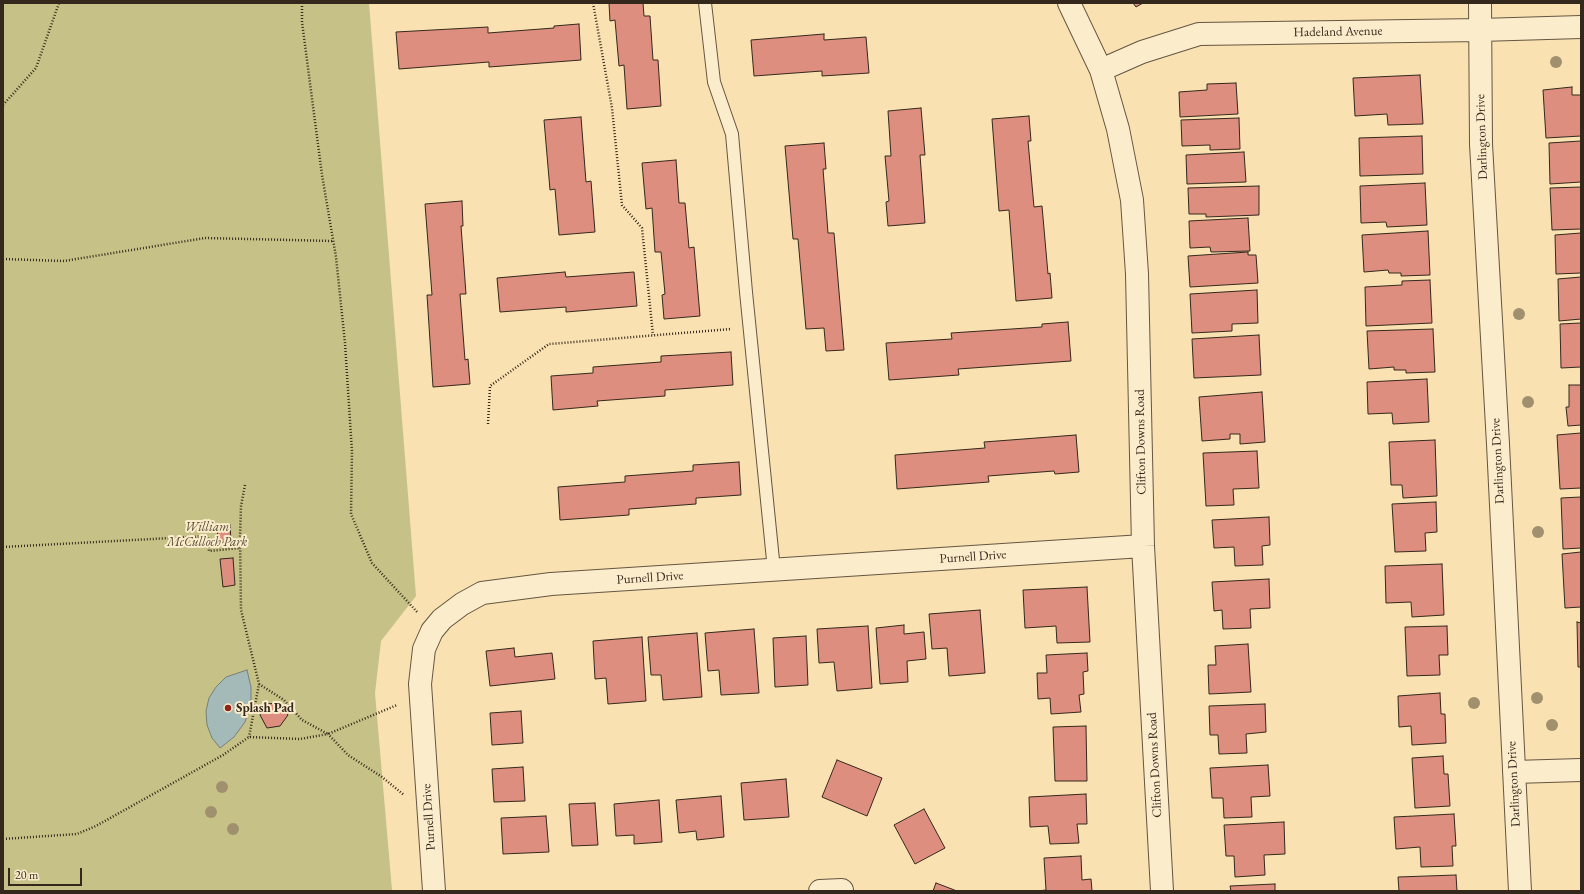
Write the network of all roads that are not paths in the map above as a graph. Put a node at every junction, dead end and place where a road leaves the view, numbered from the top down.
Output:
1 (705, 3) edge
2 (1069, 3) edge
3 (1480, 3) edge
4 (1581, 27) edge
5 (1480, 30) junction
6 (1101, 70) junction
7 (1143, 546) junction
8 (774, 570) junction
9 (1581, 770) edge
10 (1514, 772) junction
11 (842, 890) dead end
12 (434, 891) edge
13 (820, 891) edge
14 (1162, 891) edge
15 (1520, 891) edge

1 - 8 lane
2 - 6 street, Clifton Downs Road
3 - 5 street, Darlington Drive
4 - 5 street, Hadeland Avenue
5 - 6 street, Hadeland Avenue
5 - 10 street, Darlington Drive
6 - 7 street, Clifton Downs Road
7 - 8 street, Purnell Drive
7 - 14 street, Clifton Downs Road
8 - 12 street, Purnell Drive
9 - 10 street
10 - 15 street, Darlington Drive
11 - 13 street

